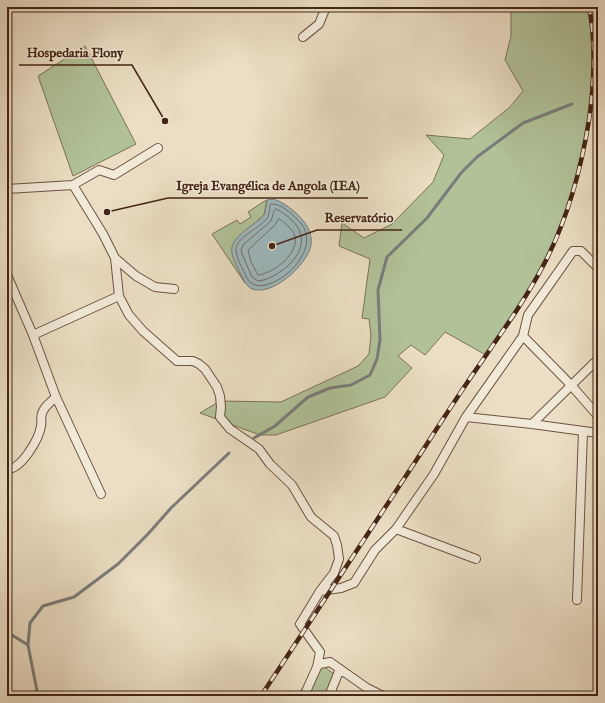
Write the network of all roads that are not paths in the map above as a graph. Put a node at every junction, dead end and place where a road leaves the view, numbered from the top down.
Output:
1 (326, 7) edge
2 (303, 37) dead end
3 (158, 148) dead end
4 (73, 185) junction
5 (7, 189) edge
6 (115, 258) junction
7 (598, 268) edge
8 (7, 275) edge
9 (174, 289) dead end
10 (119, 296) junction
11 (33, 335) junction
12 (524, 336) junction
13 (598, 359) edge
14 (571, 385) junction
15 (56, 397) junction
16 (598, 416) edge
17 (466, 417) junction
18 (532, 424) junction
19 (584, 431) junction
20 (598, 433) edge
21 (7, 469) edge
22 (101, 494) dead end
23 (396, 529) junction
24 (476, 559) dead end
25 (320, 591) junction
26 (577, 600) dead end
27 (317, 667) junction
28 (340, 669) junction
29 (304, 696) edge
30 (329, 696) edge
31 (383, 696) edge

1 - 2 street
3 - 4 street
4 - 5 street
4 - 6 street
6 - 9 street
6 - 10 street
7 - 12 street
8 - 11 street
10 - 11 street
10 - 25 street
11 - 15 street
12 - 14 street
12 - 17 street
13 - 14 street
14 - 16 street
14 - 18 street
15 - 21 street
15 - 22 street
17 - 18 street
17 - 23 street
18 - 19 street
19 - 20 street
19 - 26 street
23 - 24 street
23 - 25 street
25 - 27 street
27 - 28 street
27 - 29 street
28 - 30 street
28 - 31 street

